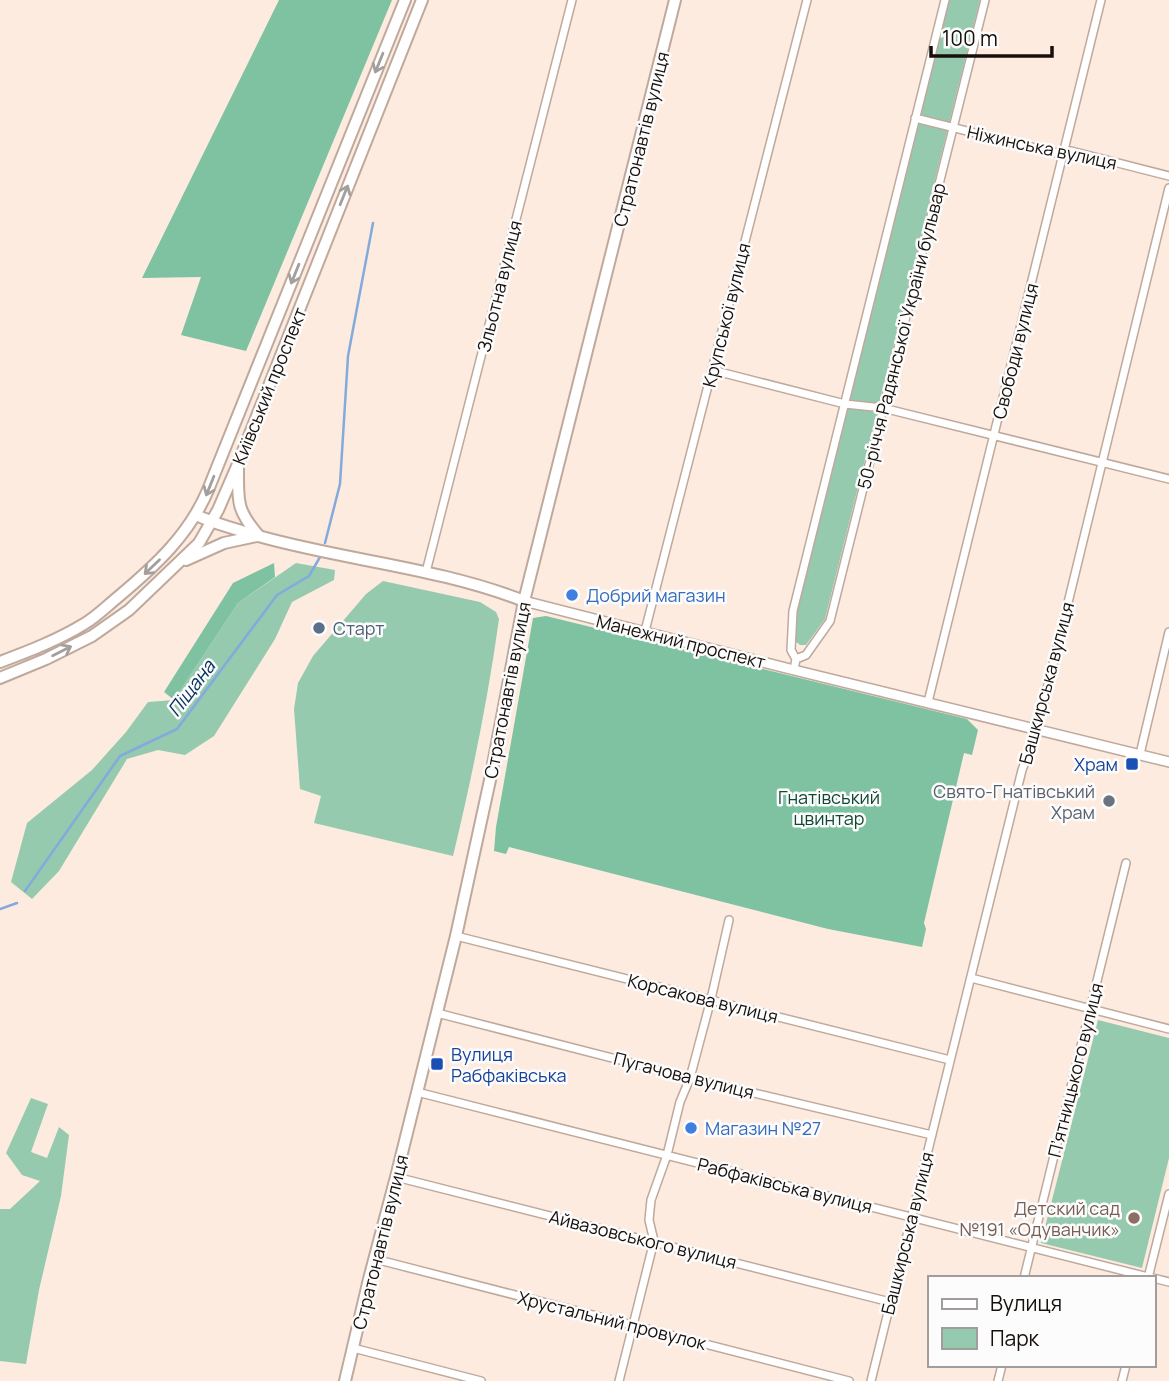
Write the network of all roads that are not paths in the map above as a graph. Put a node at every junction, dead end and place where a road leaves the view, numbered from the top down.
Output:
1 (405, 0) edge
2 (422, 0) edge
3 (572, 0) edge
4 (675, 0) edge
5 (807, 0) edge
6 (945, 0) edge
7 (985, 0) edge
8 (1101, 0) edge
9 (915, 118) junction
10 (953, 128) junction
11 (1063, 151) junction
12 (1169, 176) edge
13 (1169, 188) edge
14 (712, 370) junction
15 (845, 404) junction
16 (883, 408) junction
17 (994, 435) junction
18 (1102, 462) junction
19 (238, 464) junction
20 (1169, 479) edge
21 (196, 515) junction
22 (211, 523) junction
23 (259, 536) junction
24 (179, 563) junction
25 (426, 572) junction
26 (117, 597) junction
27 (524, 601) junction
28 (129, 610) junction
29 (645, 631) junction
30 (1169, 632) edge
31 (796, 659) junction
32 (0, 662) edge
33 (794, 670) junction
34 (1159, 674) junction
35 (1169, 676) edge
36 (0, 678) edge
37 (928, 702) junction
38 (1037, 730) junction
39 (1140, 754) junction
40 (1169, 762) edge
41 (1126, 863) dead end
42 (729, 920) dead end
43 (456, 936) junction
44 (971, 978) junction
45 (711, 999) junction
46 (1090, 1009) junction
47 (437, 1013) junction
48 (1169, 1029) edge
49 (950, 1060) junction
50 (690, 1078) junction
51 (417, 1092) junction
52 (932, 1135) junction
53 (667, 1155) junction
54 (396, 1178) junction
55 (1169, 1194) edge
56 (911, 1217) junction
57 (654, 1241) junction
58 (1031, 1247) junction
59 (374, 1259) junction
60 (1024, 1276) edge
61 (1142, 1276) edge
62 (1150, 1276) edge
63 (890, 1302) junction
64 (633, 1326) junction
65 (353, 1348) junction
66 (345, 1381) edge
67 (481, 1381) edge
68 (619, 1381) edge
69 (849, 1381) edge
70 (871, 1381) edge

1 -> 21 main road, Київський проспект
19 -> 2 main road, Київський проспект
3 - 25 street, Зльотна вулиця
4 - 27 main road, Стратонавтів вулиця
5 - 14 street, Крупської вулиця
6 - 9 street
7 - 10 street, 50-річчя Радянської України бульвар
8 - 11 street, Свободи вулиця
9 - 10 street, Ніжинська вулиця
9 - 15 street
10 - 11 street, Ніжинська вулиця
10 - 16 street, 50-річчя Радянської України бульвар
11 - 12 street, Ніжинська вулиця
11 - 17 street, Свободи вулиця
13 - 18 street, Башкирська вулиця
14 - 15 street
14 - 29 street, Крупської вулиця
15 - 16 street
15 - 31 street
16 - 17 street
16 - 31 street, 50-річчя Радянської України бульвар
17 - 18 street
17 - 37 street, Свободи вулиця
18 - 20 street
18 - 38 street, Башкирська вулиця
19 - 22 main road, Київський проспект
19 - 23 main road
21 - 22 main road, Манежний проспект
21 -> 26 main road, Київський проспект
22 - 23 main road, Манежний проспект
22 - 24 main road, Київський проспект
23 - 24 main road
23 - 25 main road, Манежний проспект
24 - 28 main road, Київський проспект
25 - 27 main road, Манежний проспект
26 - 28 main road
26 - 32 main road, Київський проспект
27 - 29 street, Манежний проспект
27 - 43 main road, Стратонавтів вулиця
36 -> 28 main road, Київський проспект
29 - 33 street, Манежний проспект
30 - 34 street
31 - 33 street
33 - 37 street, Манежний проспект
34 - 35 street
34 - 39 street
37 - 38 street, Манежний проспект
38 - 39 street, Манежний проспект
38 - 44 street, Башкирська вулиця
39 - 40 street, Манежний проспект
41 - 46 street, П’ятницького вулиця
42 - 45 street
43 - 45 street, Корсакова вулиця
43 - 47 main road, Стратонавтів вулиця
44 - 46 street
44 - 49 street, Башкирська вулиця
45 - 49 street, Корсакова вулиця
45 - 50 street
46 - 48 street
46 - 58 street, П’ятницького вулиця
47 - 50 street, Пугачова вулиця
47 - 51 main road, Стратонавтів вулиця
49 - 52 street, Башкирська вулиця
50 - 52 street, Пугачова вулиця
50 - 53 street
51 - 53 street, Рабфаківська вулиця
51 - 54 main road, Стратонавтів вулиця
52 - 56 street, Башкирська вулиця
53 - 56 street, Рабфаківська вулиця
53 - 57 street
54 - 57 street, Айвазовського вулиця
54 - 59 main road, Стратонавтів вулиця
55 - 62 street
56 - 58 street, Рабфаківська вулиця
56 - 63 street, Башкирська вулиця
57 - 63 street, Айвазовського вулиця
57 - 64 street
58 - 60 street, П’ятницького вулиця
58 - 61 street, Рабфаківська вулиця
59 - 64 street, Хрустальний провулок
59 - 65 main road, Стратонавтів вулиця
63 - 70 street, Башкирська вулиця
64 - 68 street
64 - 69 street, Хрустальний провулок
65 - 66 main road, Стратонавтів вулиця
65 - 67 street

